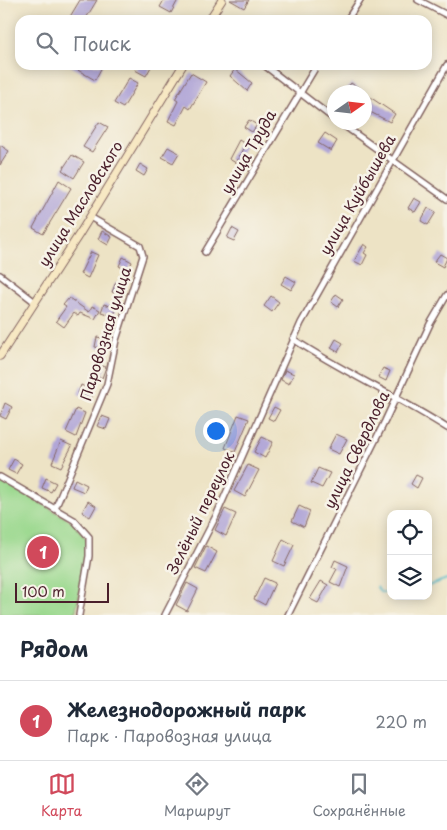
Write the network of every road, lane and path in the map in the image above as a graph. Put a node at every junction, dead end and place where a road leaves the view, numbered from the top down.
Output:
1 (222, 0) edge
2 (360, 0) edge
3 (418, 0) edge
4 (212, 15) edge
5 (350, 15) edge
6 (447, 15) edge
7 (447, 65) edge
8 (180, 70) edge
9 (270, 70) edge
10 (314, 70) edge
11 (299, 92) junction
12 (327, 114) edge
13 (350, 130) edge
14 (393, 162) junction
15 (447, 199) edge
16 (90, 217) junction
17 (205, 252) dead end
18 (0, 274) edge
19 (447, 295) edge
20 (35, 302) junction
21 (293, 339) junction
22 (0, 356) edge
23 (396, 397) junction
24 (447, 428) edge
25 (0, 477) edge
26 (55, 509) junction
27 (79, 615) edge
28 (165, 615) edge
29 (288, 615) edge

1 - 4 street
2 - 5 street
3 - 6 street
7 - 14 street, улица Куйбышева
8 - 16 street, улица Масловского
9 - 11 street
10 - 11 street, улица Труда
11 - 12 street
11 - 17 street, улица Труда
13 - 14 street
14 - 15 street
14 - 21 street, улица Куйбышева
16 - 20 street, улица Масловского
16 - 26 street, Паровозная улица
18 - 20 street
19 - 23 street, улица Свердлова
20 - 22 street, улица Масловского
21 - 23 street
21 - 28 street, Зелёный переулок
23 - 24 street
23 - 29 street, улица Свердлова
25 - 26 street
26 - 27 street

